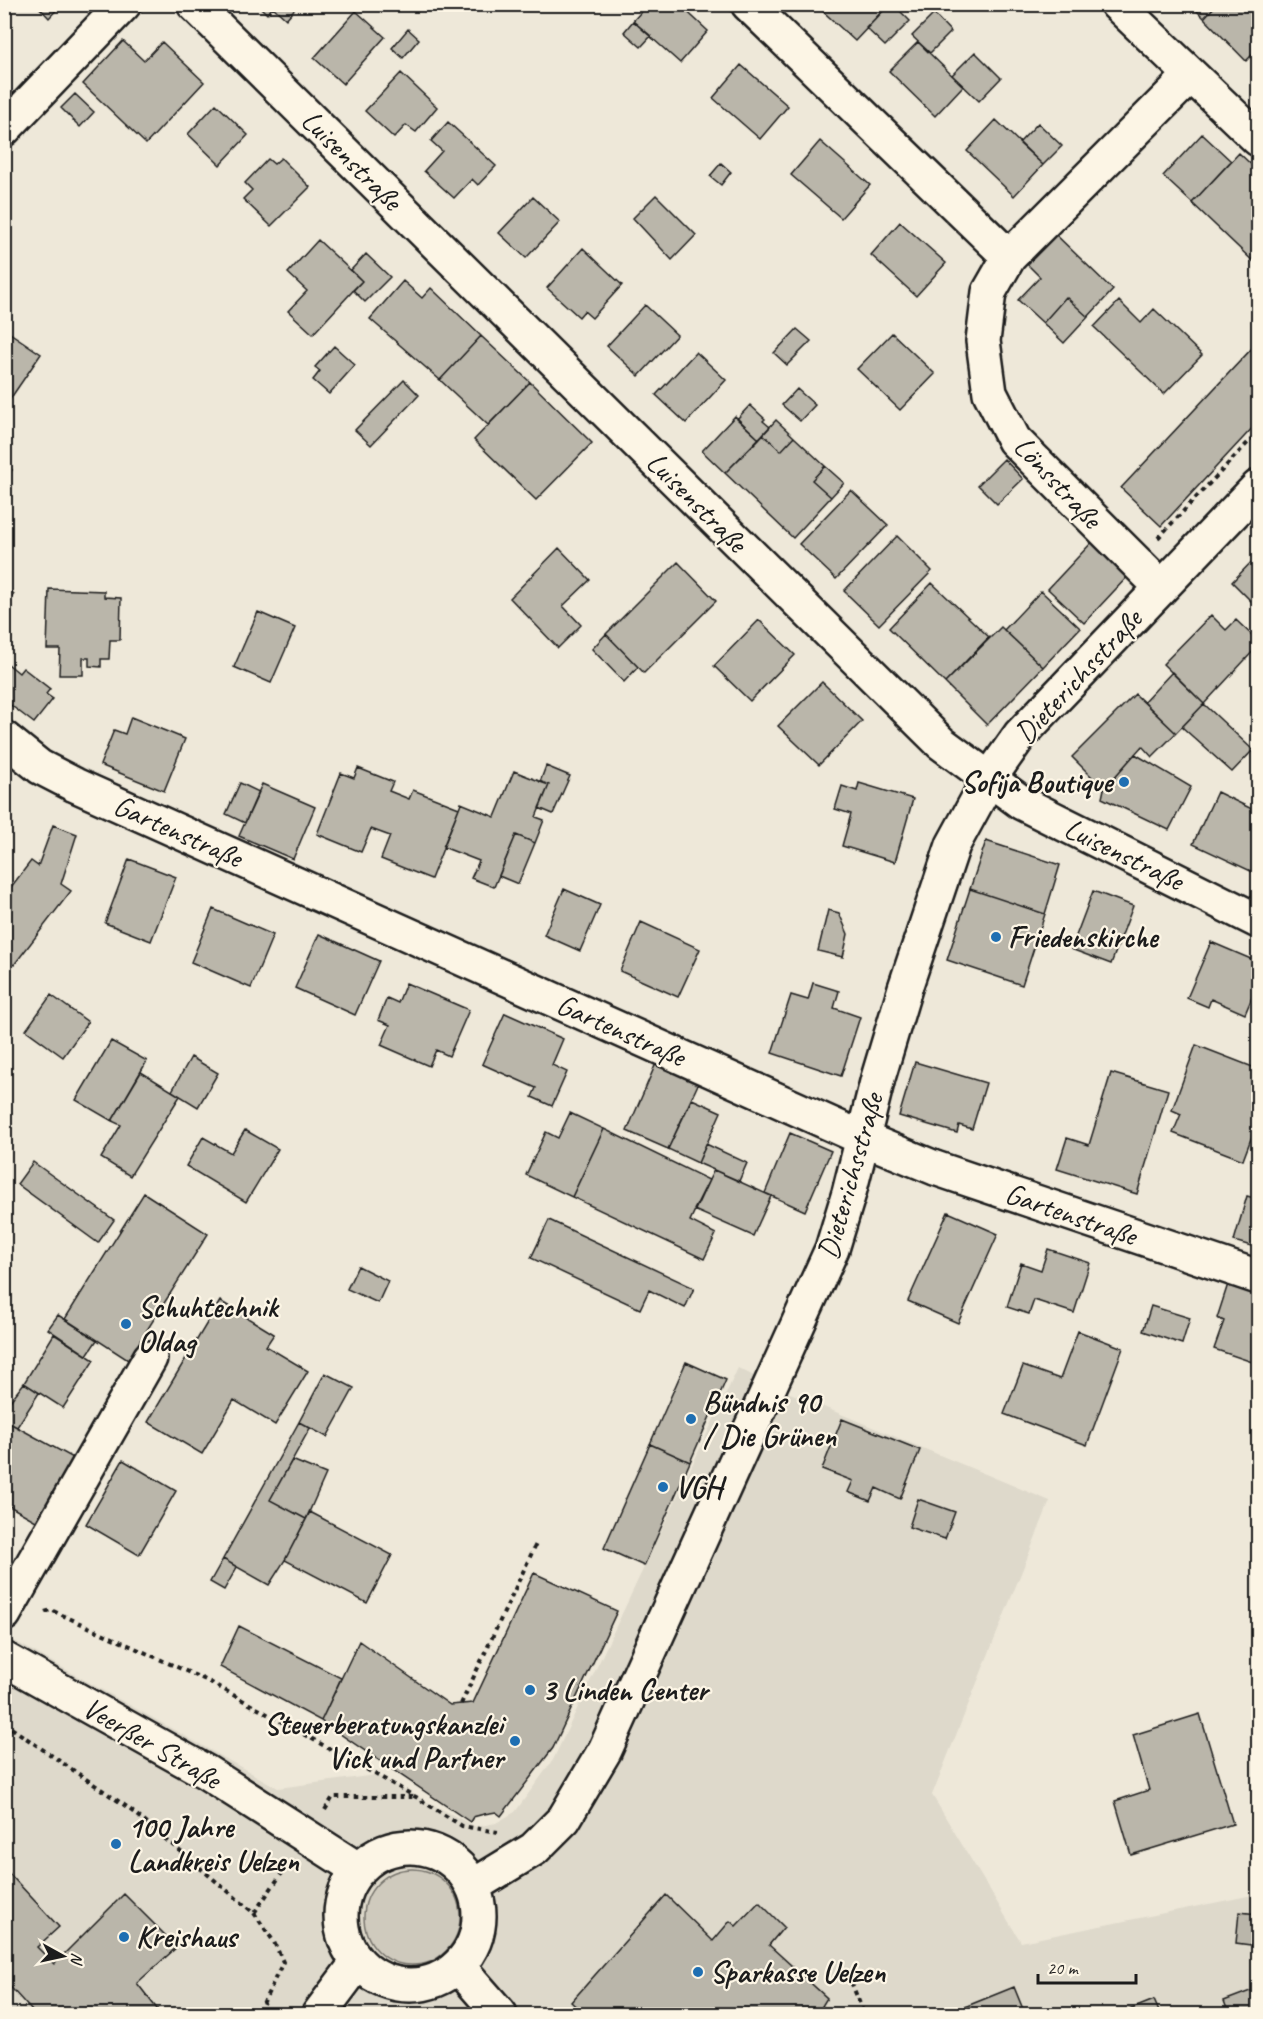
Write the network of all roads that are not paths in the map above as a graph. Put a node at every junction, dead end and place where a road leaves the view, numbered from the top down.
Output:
1 (124, 4) edge
2 (194, 4) edge
3 (748, 4) edge
4 (1117, 4) edge
5 (1190, 76) junction
6 (4, 129) edge
7 (1258, 139) edge
8 (1009, 257) junction
9 (1258, 487) edge
10 (1161, 587) junction
11 (4, 738) edge
12 (989, 779) junction
13 (1258, 921) edge
14 (862, 1138) junction
15 (1258, 1277) edge
16 (150, 1358) dead end
17 (6, 1611) edge
18 (4, 1659) edge
19 (359, 1870) junction
20 (473, 1886) junction
21 (358, 1962) junction
22 (458, 1966) junction
23 (319, 2014) edge
24 (500, 2014) edge

1 - 6 street
2 - 12 street, Luisenstraße
3 - 8 street
4 - 5 street
5 - 7 street
5 - 8 street, Lönsstraße
8 - 10 street, Lönsstraße
9 - 10 street, Dieterichsstraße
10 - 12 street, Dieterichsstraße
11 - 14 street, Gartenstraße
12 - 13 street, Luisenstraße
12 - 14 street, Dieterichsstraße
14 - 15 street, Gartenstraße
14 - 20 street, Dieterichsstraße
16 - 17 street
18 - 19 street, Veerßer Straße
19 - 20 street
19 - 21 street
20 - 22 street
21 - 22 street
21 - 23 street
22 - 24 street

